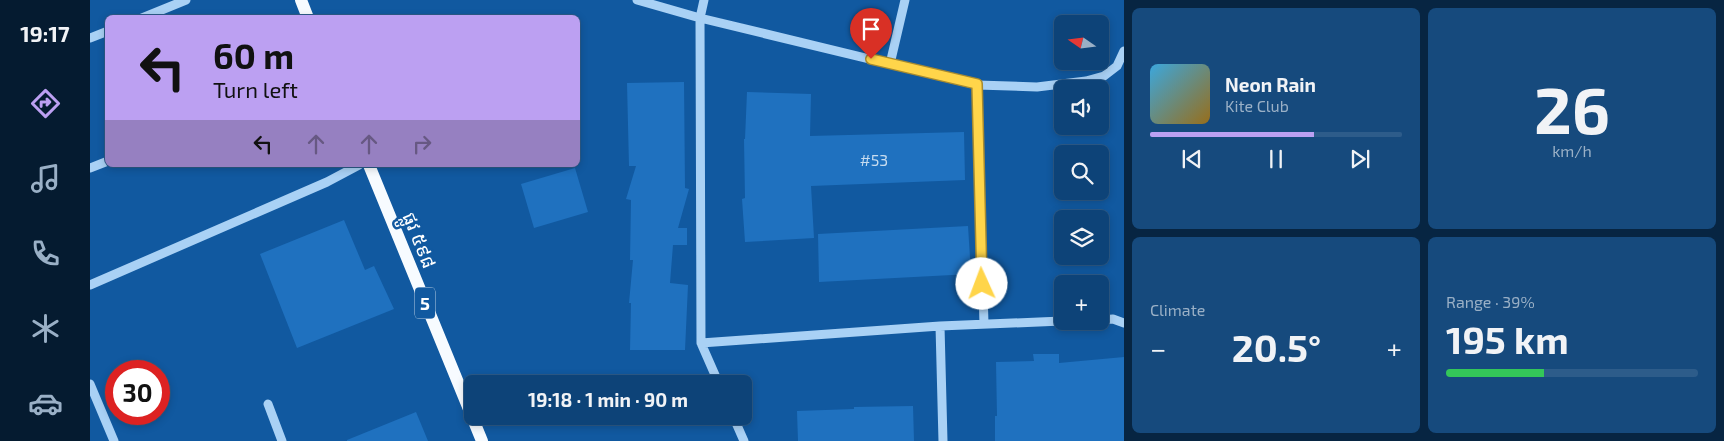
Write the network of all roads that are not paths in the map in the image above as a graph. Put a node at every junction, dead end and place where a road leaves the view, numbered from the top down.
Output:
1 (186, 0) edge
2 (301, 0) edge
3 (637, 0) edge
4 (704, 0) edge
5 (905, 0) edge
6 (149, 15) edge
7 (307, 15) edge
8 (700, 18) junction
9 (105, 32) edge
10 (90, 38) edge
11 (1124, 51) edge
12 (890, 64) junction
13 (977, 84) junction
14 (105, 162) edge
15 (355, 167) edge
16 (370, 167) edge
17 (90, 168) edge
18 (90, 285) edge
19 (1109, 319) edge
20 (1054, 321) edge
21 (1124, 323) edge
22 (984, 324) junction
23 (940, 326) junction
24 (701, 343) junction
25 (715, 375) edge
26 (90, 384) edge
27 (268, 404) dead end
28 (737, 425) edge
29 (114, 441) edge
30 (282, 441) edge
31 (482, 441) edge
32 (744, 441) edge
33 (943, 441) edge

1 - 6 street
2 - 7 main road
3 - 8 street
4 - 8 street
5 - 12 street
8 - 12 street
8 - 24 street
9 - 10 street
11 - 13 street
12 - 13 street
13 - 22 street
14 - 17 street
15 - 18 street
16 - 31 main road, ផ្លូវ ៥៩៨ / 5
19 - 21 street
20 - 22 street
22 - 23 street
23 - 24 street
23 - 33 street
24 - 25 street
26 - 29 street
27 - 30 street
28 - 32 street

